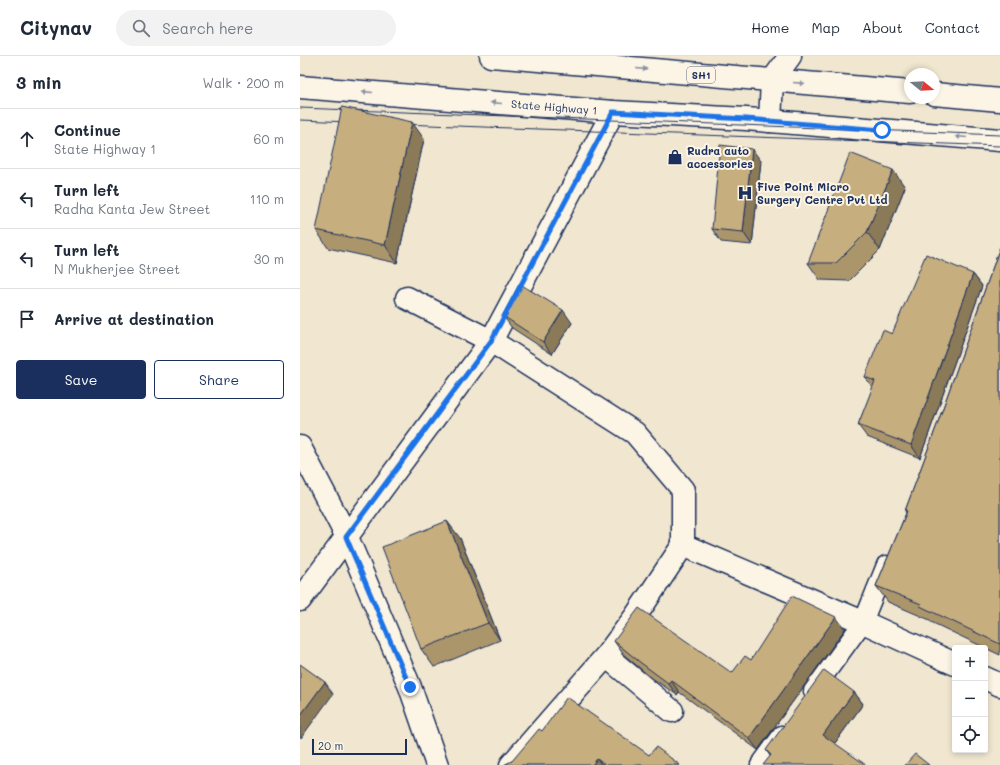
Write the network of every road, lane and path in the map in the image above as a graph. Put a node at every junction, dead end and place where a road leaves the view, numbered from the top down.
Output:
1 (491, 56) edge
2 (790, 56) edge
3 (772, 81) junction
4 (300, 87) edge
5 (904, 92) edge
6 (940, 95) edge
7 (1000, 100) edge
8 (613, 112) junction
9 (770, 120) junction
10 (1000, 140) edge
11 (407, 298) dead end
12 (491, 341) junction
13 (300, 447) edge
14 (346, 537) junction
15 (683, 545) junction
16 (894, 548) edge
17 (300, 600) edge
18 (863, 622) junction
19 (606, 656) junction
20 (952, 663) edge
21 (805, 703) edge
22 (672, 711) dead end
23 (792, 721) edge
24 (437, 765) edge
25 (511, 765) edge
26 (760, 765) edge

1 -> 3 street, SH1
2 - 3 street
3 -> 5 street, SH1
3 - 9 street
8 -> 4 street, State Highway 1
6 - 7 street
8 - 9 street, State Highway 1
8 - 12 street
10 -> 9 street, State Highway 1
11 - 12 street
12 - 14 street
12 - 15 street
13 - 14 street
14 - 17 street
14 - 24 street
15 - 18 street
15 - 19 street
16 - 18 lane
18 - 20 street
18 - 21 lane
19 - 22 street
19 - 25 street
23 - 26 lane

